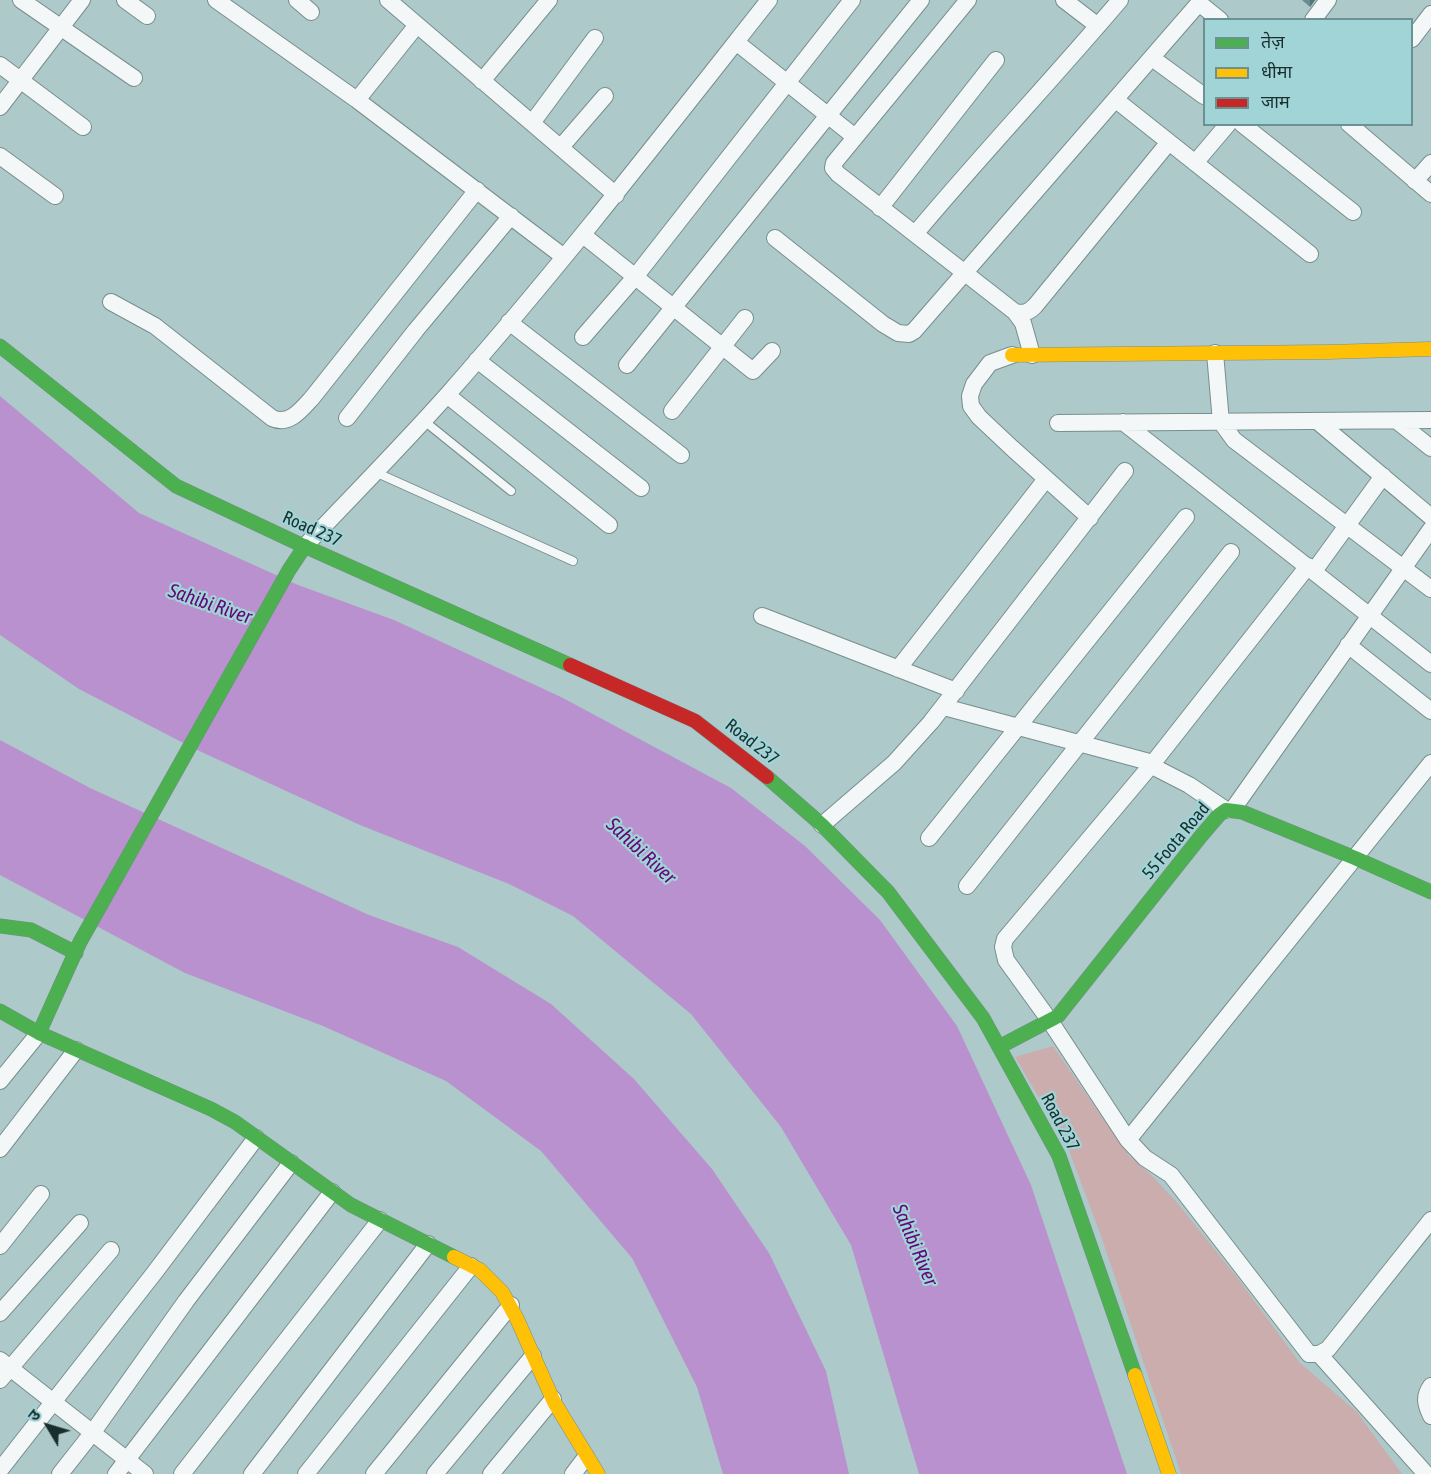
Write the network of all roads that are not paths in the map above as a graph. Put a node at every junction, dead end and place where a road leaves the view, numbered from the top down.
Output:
1 (21, 0) edge
2 (82, 0) edge
3 (125, 0) edge
4 (216, 0) edge
5 (297, 0) edge
6 (388, 0) edge
7 (549, 0) edge
8 (769, 0) edge
9 (852, 0) edge
10 (921, 0) edge
11 (968, 0) edge
12 (1064, 0) edge
13 (1120, 0) edge
14 (1328, 0) edge
15 (311, 12) dead end
16 (1431, 14) edge
17 (147, 16) dead end
18 (1218, 18) edge
19 (1314, 18) edge
20 (417, 25) junction
21 (1098, 26) junction
22 (61, 27) junction
23 (595, 38) dead end
24 (1413, 38) edge
25 (736, 42) junction
26 (1152, 58) junction
27 (996, 60) dead end
28 (0, 65) edge
29 (134, 78) dead end
30 (22, 80) junction
31 (482, 81) junction
32 (787, 83) junction
33 (1203, 95) edge
34 (605, 96) dead end
35 (357, 100) junction
36 (1116, 100) junction
37 (0, 107) edge
38 (828, 115) junction
39 (532, 123) junction
40 (1226, 126) edge
41 (1245, 126) edge
42 (1351, 126) edge
43 (83, 127) dead end
44 (855, 136) junction
45 (1168, 142) junction
46 (561, 147) junction
47 (0, 156) edge
48 (1196, 163) junction
49 (1431, 163) edge
50 (1416, 181) junction
51 (477, 190) junction
52 (1431, 194) edge
53 (616, 195) junction
54 (55, 196) dead end
55 (880, 208) junction
56 (1353, 212) dead end
57 (511, 216) junction
58 (915, 234) junction
59 (583, 235) junction
60 (775, 238) dead end
61 (1310, 254) dead end
62 (564, 257) junction
63 (964, 273) junction
64 (635, 277) junction
65 (111, 302) dead end
66 (672, 307) junction
67 (1015, 312) junction
68 (745, 318) dead end
69 (509, 322) junction
70 (583, 337) dead end
71 (0, 346) edge
72 (722, 347) junction
73 (1431, 350) edge
74 (772, 351) dead end
75 (1215, 353) junction
76 (1012, 355) joint
77 (1032, 355) junction
78 (477, 360) junction
79 (627, 365) dead end
80 (447, 395) junction
81 (672, 411) dead end
82 (347, 418) dead end
83 (423, 420) junction
84 (1396, 420) junction
85 (1431, 420) edge
86 (1317, 421) junction
87 (1123, 422) junction
88 (1221, 422) junction
89 (1058, 423) dead end
90 (1431, 448) edge
91 (681, 455) dead end
92 (1125, 471) dead end
93 (375, 472) junction
94 (1383, 476) junction
95 (1046, 479) junction
96 (641, 488) dead end
97 (511, 491) dead end
98 (1186, 517) dead end
99 (1089, 518) junction
100 (1431, 518) edge
101 (609, 525) dead end
102 (1348, 525) junction
103 (1431, 529) edge
104 (306, 546) junction
105 (1231, 552) dead end
106 (573, 561) dead end
107 (1404, 567) junction
108 (1311, 568) junction
109 (1431, 589) edge
110 (1370, 615) junction
111 (762, 616) dead end
112 (1348, 645) junction
113 (1431, 664) edge
114 (898, 669) junction
115 (956, 691) junction
116 (944, 707) junction
117 (1431, 711) edge
118 (1018, 726) junction
119 (1080, 743) junction
120 (1431, 763) edge
121 (1152, 764) junction
122 (1230, 809) junction
123 (822, 825) junction
124 (929, 838) dead end
125 (1355, 858) junction
126 (967, 886) dead end
127 (1431, 892) edge
128 (0, 926) edge
129 (78, 948) junction
130 (0, 1011) edge
131 (1050, 1021) junction
132 (39, 1033) junction
133 (999, 1047) junction
134 (76, 1050) junction
135 (0, 1081) edge
136 (256, 1138) junction
137 (1128, 1140) junction
138 (0, 1149) edge
139 (291, 1163) junction
140 (332, 1192) junction
141 (41, 1194) dead end
142 (380, 1220) junction
143 (1431, 1220) edge
144 (80, 1223) dead end
145 (428, 1244) junction
146 (0, 1246) edge
147 (111, 1250) dead end
148 (471, 1266) junction
149 (511, 1305) junction
150 (0, 1313) edge
151 (1319, 1354) junction
152 (533, 1356) junction
153 (3, 1369) edge
154 (1431, 1386) edge
155 (553, 1399) junction
156 (54, 1401) junction
157 (1431, 1416) edge
158 (93, 1432) junction
159 (586, 1457) junction
160 (128, 1460) junction
161 (0, 1470) edge
162 (60, 1474) edge
163 (116, 1474) edge
164 (145, 1474) edge
165 (182, 1474) edge
166 (252, 1474) edge
167 (306, 1474) edge
168 (374, 1474) edge
169 (435, 1474) edge
170 (491, 1474) edge
171 (573, 1474) edge
172 (598, 1474) edge
173 (1169, 1474) edge
174 (1426, 1474) edge

1 - 22 street
2 - 22 street
3 - 17 street
4 - 35 street
5 - 15 street
6 - 20 street
7 - 31 street
8 - 25 street
9 - 32 street
10 - 38 street
11 - 44 street
12 - 21 street
13 - 21 street
14 - 19 street
16 - 24 street
18 - 26 street
20 - 31 street
20 - 35 street
21 - 58 street
22 - 29 street
22 - 30 street
23 - 39 street
25 - 32 street
25 - 53 street
26 - 33 street
26 - 36 street
27 - 55 street
28 - 30 street
30 - 37 street
30 - 43 street
31 - 39 street
32 - 38 street
32 - 64 street
34 - 46 street
35 - 51 street
36 - 45 street
36 - 63 street
38 - 44 street
38 - 66 street
39 - 46 street
40 - 48 street
41 - 56 street
42 - 50 street
44 - 55 street
45 - 48 street
45 - 67 street
46 - 53 street
47 - 54 street
48 - 61 street
49 - 50 street
50 - 52 street
51 - 57 street
51 - 65 street
53 - 59 street
55 - 58 street
57 - 62 street
57 - 82 street
58 - 63 street
59 - 62 street
59 - 64 street
60 - 63 street
62 - 69 street
63 - 67 street
64 - 66 street
64 - 70 street
66 - 72 street
66 - 79 street
67 - 77 street
68 - 72 street
69 - 78 street
69 - 91 street
71 - 104 street, Road 237
72 - 74 street
72 - 81 street
73 - 75 street
75 - 77 street
75 - 88 street
76 - 77 street
76 - 95 street
78 - 80 street
78 - 96 street
80 - 83 street
80 - 101 street
83 - 93 street
83 - 97 lane
84 - 85 street
84 - 86 street
84 - 90 street
86 - 88 street
86 - 94 street
87 - 88 street
87 - 89 street
87 - 108 street
88 - 102 street
92 - 99 street
93 - 104 street
93 - 106 lane
94 - 100 street
94 - 102 street
95 - 99 street
95 - 114 street
98 - 118 street
99 - 115 street
102 - 107 street
102 - 108 street
103 - 107 street
104 - 123 street, Road 237
104 - 129 street
105 - 119 street
107 - 109 street
107 - 110 street
108 - 110 street
108 - 121 street
110 - 112 street
110 - 113 street
111 - 114 street
112 - 117 street
112 - 122 street
114 - 115 street
115 - 116 street
116 - 118 street
116 - 123 street
118 - 119 street
118 - 124 street
119 - 121 street
119 - 126 street
120 - 125 street
121 - 122 street
121 - 131 street
122 - 125 street, 55 Foota Road
122 - 131 street, 55 Foota Road
123 - 133 street, Road 237
125 - 127 street, 55 Foota Road
125 - 137 street
128 - 129 street
129 - 132 street
130 - 132 street
131 - 133 street, 55 Foota Road
131 - 137 street
132 - 134 street
132 - 135 street
133 - 173 street, Road 237
134 - 136 street
134 - 138 street
136 - 139 street
136 - 156 street
137 - 151 street
139 - 140 street
139 - 158 street
140 - 142 street
140 - 160 street
141 - 146 street
142 - 145 street
142 - 165 street
143 - 151 street
144 - 150 street
145 - 148 street
145 - 166 street
147 - 153 street
148 - 149 street
148 - 167 street
149 - 152 street
149 - 168 street
151 - 174 street
152 - 155 street
152 - 169 street
153 - 156 street
154 - 157 street
155 - 159 street
155 - 170 street
156 - 158 street
156 - 161 street
158 - 160 street
158 - 162 street
159 - 171 street
159 - 172 street
160 - 163 street
160 - 164 street

